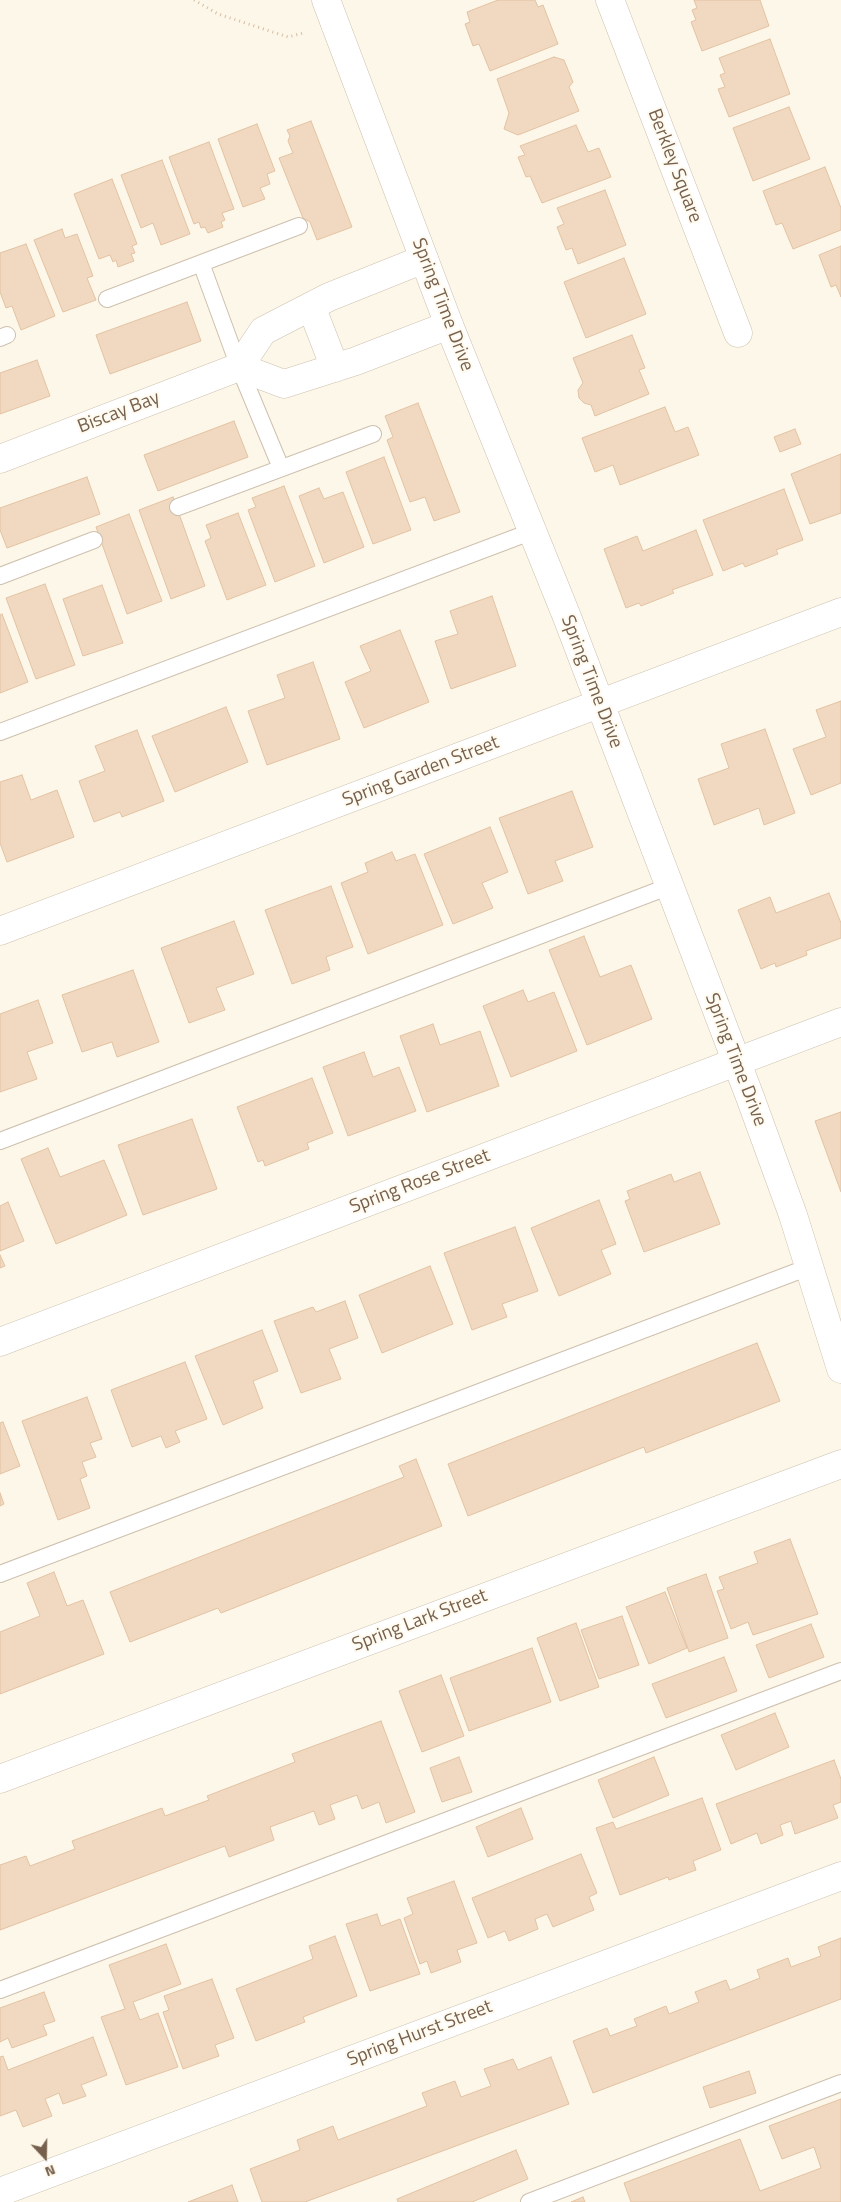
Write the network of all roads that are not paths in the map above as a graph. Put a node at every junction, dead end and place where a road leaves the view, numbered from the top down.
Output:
1 (326, 0) edge
2 (610, 0) edge
3 (299, 226) dead end
4 (424, 258) junction
5 (201, 263) junction
6 (107, 299) dead end
7 (311, 306) junction
8 (449, 325) junction
9 (738, 333) dead end
10 (239, 367) junction
11 (335, 368) junction
12 (372, 434) dead end
13 (0, 458) edge
14 (281, 468) junction
15 (178, 507) dead end
16 (533, 531) junction
17 (94, 540) dead end
18 (0, 576) edge
19 (841, 612) edge
20 (599, 705) junction
21 (0, 732) edge
22 (670, 886) junction
23 (0, 931) edge
24 (841, 1022) edge
25 (736, 1062) junction
26 (0, 1141) edge
27 (809, 1267) junction
28 (0, 1342) edge
29 (841, 1368) edge
30 (841, 1464) edge
31 (0, 1574) edge
32 (841, 1671) edge
33 (0, 1779) edge
34 (841, 1876) edge
35 (0, 1990) edge
36 (841, 2084) edge
37 (0, 2192) edge
38 (529, 2202) edge

1 - 4 street, Spring Time Drive
2 - 9 street, Berkley Square
3 - 5 lane
4 - 7 street
4 - 8 street, Spring Time Drive
5 - 6 lane
5 - 10 lane
7 - 10 street
7 - 11 street
8 - 11 street
8 - 16 street, Spring Time Drive
10 - 11 street
10 - 13 street, Biscay Bay
10 - 14 lane
12 - 14 lane
14 - 15 lane
16 - 20 street, Spring Time Drive
16 - 21 lane
17 - 18 lane
19 - 20 street, Spring Garden Street
20 - 22 street, Spring Time Drive
20 - 23 street, Spring Garden Street
22 - 25 street, Spring Time Drive
22 - 26 lane
24 - 25 street, Spring Rose Street
25 - 27 street, Spring Time Drive
25 - 28 street, Spring Rose Street
27 - 29 street, Spring Time Drive
27 - 31 lane
30 - 33 street, Spring Lark Street
32 - 35 lane
34 - 37 street, Spring Hurst Street
36 - 38 lane

